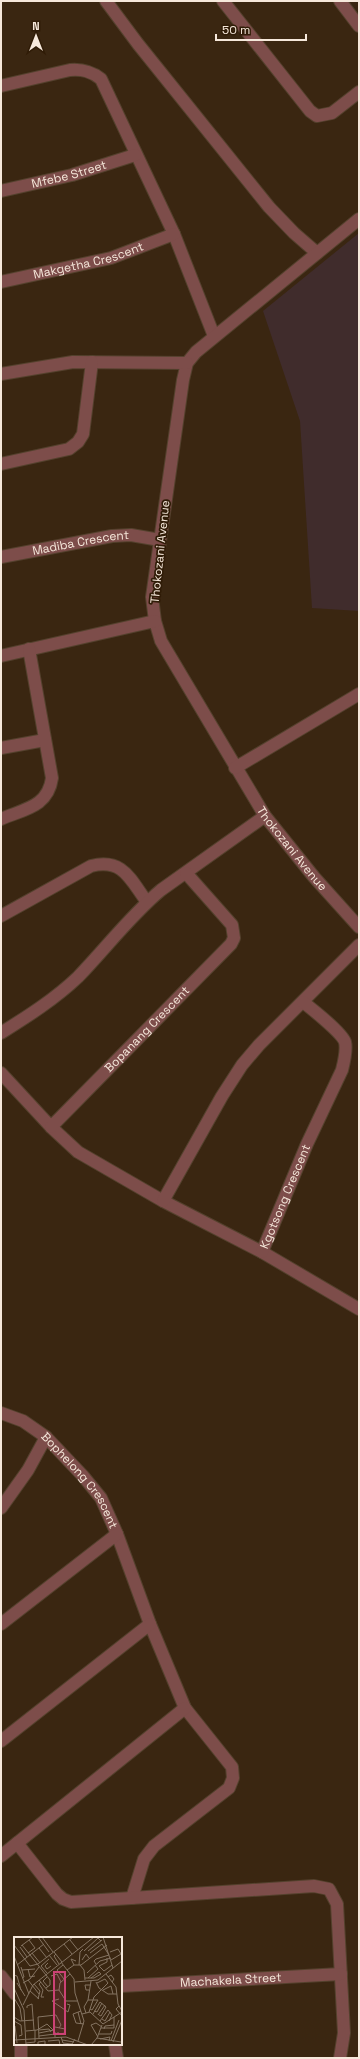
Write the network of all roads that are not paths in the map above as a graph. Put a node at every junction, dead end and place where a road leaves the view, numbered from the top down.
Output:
1 (106, 1) edge
2 (223, 1) edge
3 (340, 1) edge
4 (359, 26) edge
5 (1, 86) edge
6 (359, 92) edge
7 (136, 155) junction
8 (1, 191) edge
9 (359, 219) edge
10 (174, 234) junction
11 (318, 253) junction
12 (1, 282) edge
13 (214, 336) junction
14 (92, 362) junction
15 (187, 363) junction
16 (1, 374) edge
17 (1, 464) edge
18 (160, 540) junction
19 (1, 557) edge
20 (155, 621) junction
21 (29, 650) junction
22 (1, 656) edge
23 (359, 694) edge
24 (45, 740) junction
25 (1, 748) edge
26 (235, 768) junction
27 (265, 816) junction
28 (1, 819) edge
29 (186, 873) junction
30 (147, 902) junction
31 (1, 916) edge
32 (359, 927) edge
33 (359, 945) edge
34 (303, 1002) junction
35 (1, 1033) edge
36 (1, 1073) edge
37 (51, 1127) junction
38 (163, 1201) junction
39 (262, 1252) junction
40 (359, 1309) edge
41 (1, 1413) edge
42 (46, 1437) junction
43 (1, 1508) edge
44 (117, 1534) junction
45 (1, 1624) edge
46 (150, 1624) junction
47 (186, 1708) junction
48 (1, 1741) edge
49 (18, 1843) junction
50 (1, 1856) edge
51 (132, 1898) junction
52 (341, 1974) junction
53 (1, 1976) edge
54 (122, 1986) edge
55 (14, 1993) edge
56 (21, 2045) edge
57 (115, 2045) edge
58 (21, 2058) edge
59 (116, 2058) edge
60 (340, 2058) edge

1 - 11 street
2 - 6 street
3 - 4 street
5 - 7 street
7 - 8 street, Mfebe Street
7 - 10 street
9 - 11 street
10 - 12 street, Makgetha Crescent
10 - 13 street
11 - 13 street
13 - 15 street
14 - 15 street
14 - 16 street
14 - 17 street
15 - 18 street, Thokozani Avenue
18 - 19 street, Madiba Crescent
18 - 20 street, Thokozani Avenue
20 - 21 street
20 - 26 street, Thokozani Avenue
21 - 22 street
21 - 24 street
23 - 26 street
24 - 25 street
24 - 28 street
26 - 27 street, Thokozani Avenue
27 - 29 street
27 - 32 street, Thokozani Avenue
29 - 30 street
29 - 37 street, Bopanang Crescent
30 - 31 street
30 - 35 street
33 - 34 street
34 - 38 street
34 - 39 street, Kgotsong Crescent
36 - 37 street
37 - 38 street, Kgotsong Crescent
38 - 39 street, Kgotsong Crescent
39 - 40 street
41 - 42 street
42 - 43 street, Bophelong Crescent
42 - 44 street, Bophelong Crescent
44 - 45 street, Bophelong Crescent
44 - 46 street
46 - 47 street
46 - 48 street
47 - 49 street
47 - 51 street
49 - 50 street
49 - 51 street
51 - 52 street
52 - 54 street, Machakela Street
52 - 60 street
53 - 55 street
56 - 58 street
57 - 59 street

